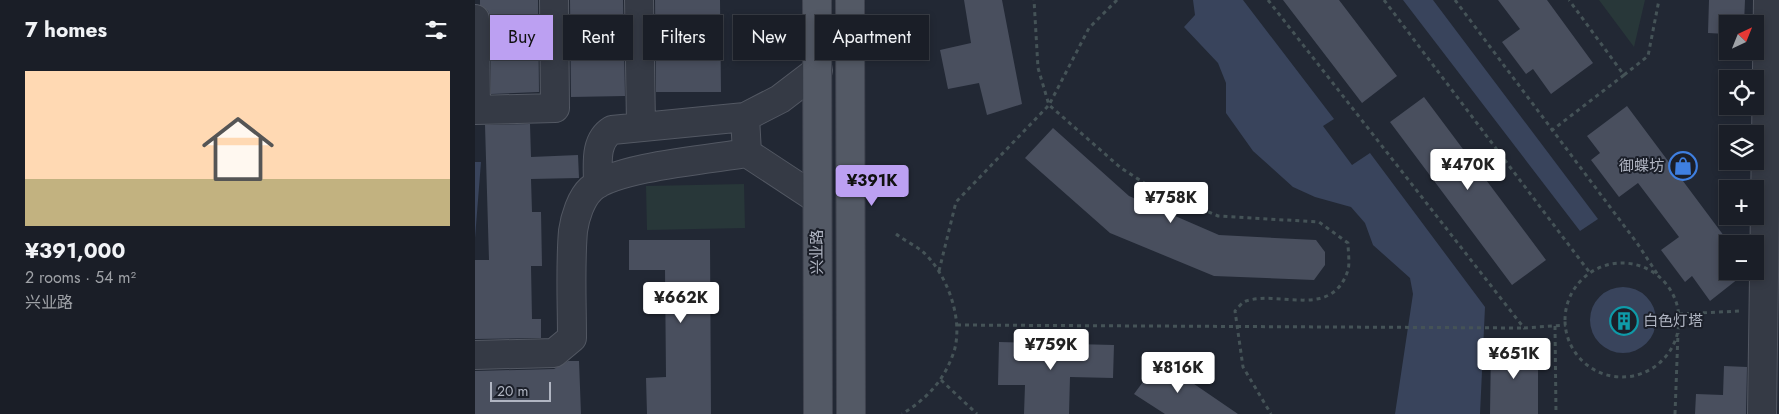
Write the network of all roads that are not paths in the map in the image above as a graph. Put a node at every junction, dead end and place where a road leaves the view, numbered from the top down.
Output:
1 (553, 0) edge
2 (639, 0) edge
3 (817, 0) edge
4 (1768, 0) edge
5 (850, 13) edge
6 (817, 15) edge
7 (823, 15) edge
8 (842, 15) edge
9 (475, 19) edge
10 (817, 60) edge
11 (817, 70) junction
12 (475, 110) edge
13 (745, 118) junction
14 (641, 125) junction
15 (747, 153) junction
16 (598, 184) junction
17 (817, 199) junction
18 (475, 355) edge
19 (817, 414) edge
20 (851, 414) edge
21 (1762, 414) edge

1 - 12 lane
2 - 14 lane
3 - 6 main road, 兴业路
4 - 21 lane
5 - 20 main road
7 - 8 main road
9 - 12 lane
10 - 11 main road, 兴业路
11 - 13 lane
11 - 17 main road, 兴业路
13 - 14 lane
13 - 15 lane
14 - 16 lane
15 - 16 lane
15 - 17 lane
16 - 18 lane
17 - 19 main road, 兴业路

